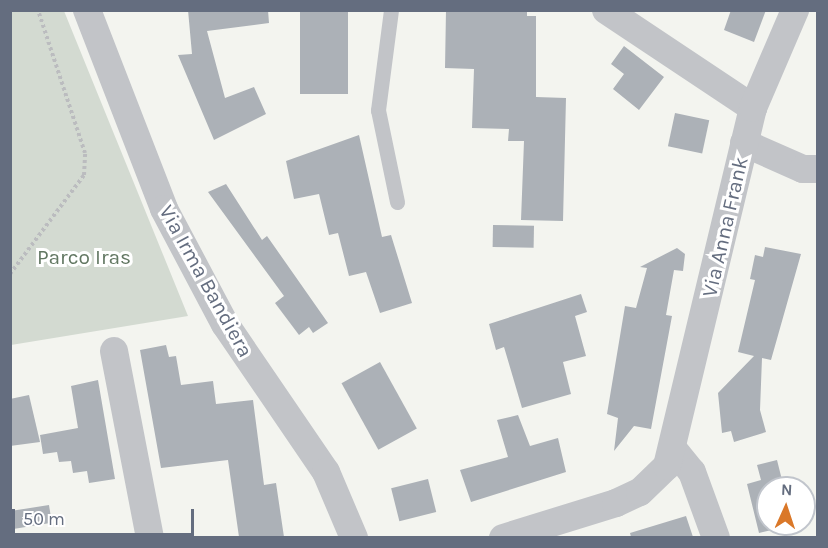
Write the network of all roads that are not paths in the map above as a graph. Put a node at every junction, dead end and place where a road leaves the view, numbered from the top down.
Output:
1 (87, 10) edge
2 (391, 10) edge
3 (606, 10) edge
4 (795, 10) edge
5 (753, 108) junction
6 (744, 143) junction
7 (818, 169) edge
8 (397, 202) dead end
9 (114, 351) dead end
10 (674, 450) junction
11 (150, 537) edge
12 (354, 537) edge
13 (503, 537) edge
14 (716, 537) edge

1 - 12 street, Via Irma Bandiera
2 - 8 lane
3 - 5 street
4 - 5 street, Via Anna Frank
5 - 6 street, Via Anna Frank
6 - 7 street
6 - 10 street, Via Anna Frank
9 - 11 street
10 - 13 street, Via Anna Frank
10 - 14 street

